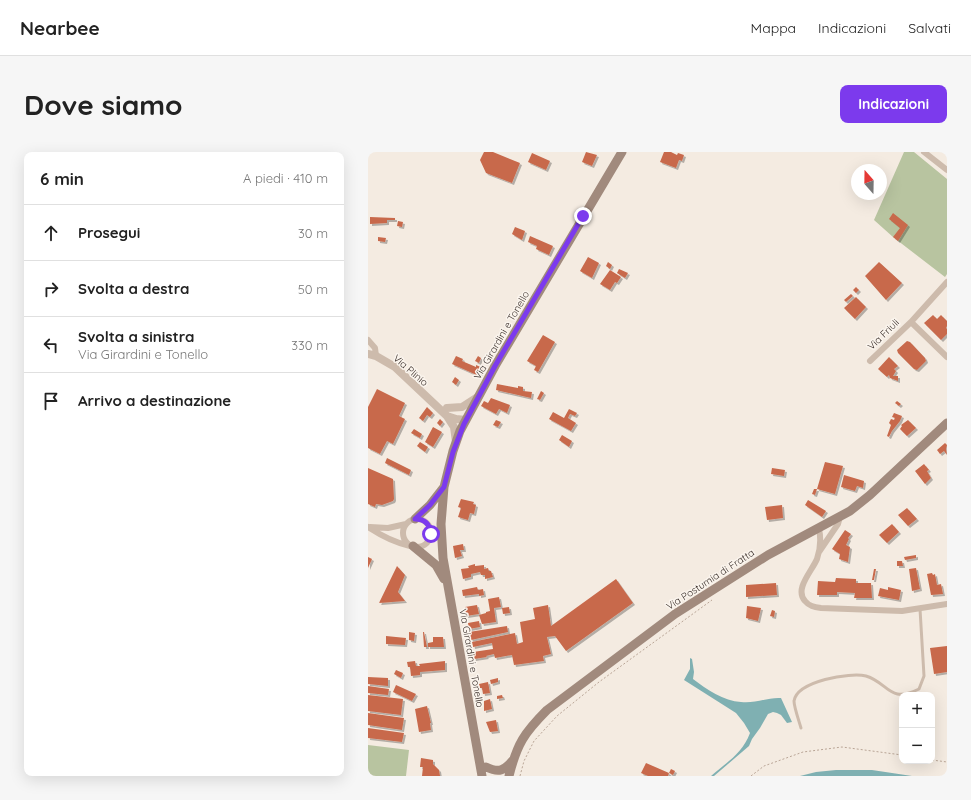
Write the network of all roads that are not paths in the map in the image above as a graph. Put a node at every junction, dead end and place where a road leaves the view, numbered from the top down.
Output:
1 (622, 152) edge
2 (924, 152) edge
3 (947, 170) edge
4 (947, 282) edge
5 (911, 322) junction
6 (368, 340) edge
7 (372, 355) edge
8 (947, 357) edge
9 (870, 360) dead end
10 (479, 396) junction
11 (444, 410) junction
12 (466, 420) junction
13 (947, 423) edge
14 (456, 442) junction
15 (444, 487) junction
16 (840, 517) junction
17 (415, 519) junction
18 (406, 524) junction
19 (368, 527) edge
20 (819, 529) junction
21 (412, 546) junction
22 (818, 553) junction
23 (447, 584) junction
24 (947, 604) edge
25 (920, 609) junction
26 (801, 728) dead end
27 (478, 757) junction
28 (513, 760) junction
29 (486, 767) junction
30 (482, 776) edge
31 (492, 776) edge
32 (510, 776) edge

1 - 10 main road, Via Girardini e Tonello
2 - 3 street
4 - 5 street, Via Friuli
5 - 8 street, Via Friuli
5 - 9 street, Via Friuli
6 - 7 street
7 - 11 street, Via Plinio
10 - 11 street
10 - 12 main road, Via Girardini e Tonello
11 - 12 street, Via Plinio
11 - 14 street
12 - 14 main road, Via Girardini e Tonello
13 - 16 main road, Via Postumia di Fratta
14 - 15 main road, Via Girardini e Tonello
15 - 17 main road
15 - 23 main road, Via Girardini e Tonello
16 - 20 main road, Via Postumia di Fratta
16 - 22 street
17 - 18 street
17 - 21 street
18 - 19 street
18 - 21 street
19 - 21 street
20 - 22 street
20 - 28 main road, Via Postumia di Fratta
21 - 23 main road
22 - 25 street
23 - 27 main road, Via Girardini e Tonello
24 - 25 street
25 - 26 lane
27 - 29 main road, Via Girardini e Tonello
27 - 30 main road, Via Girardini e Tonello
28 - 29 main road
28 - 32 main road, Via Postumia di Fratta
29 - 31 main road, Via Girardini e Tonello

